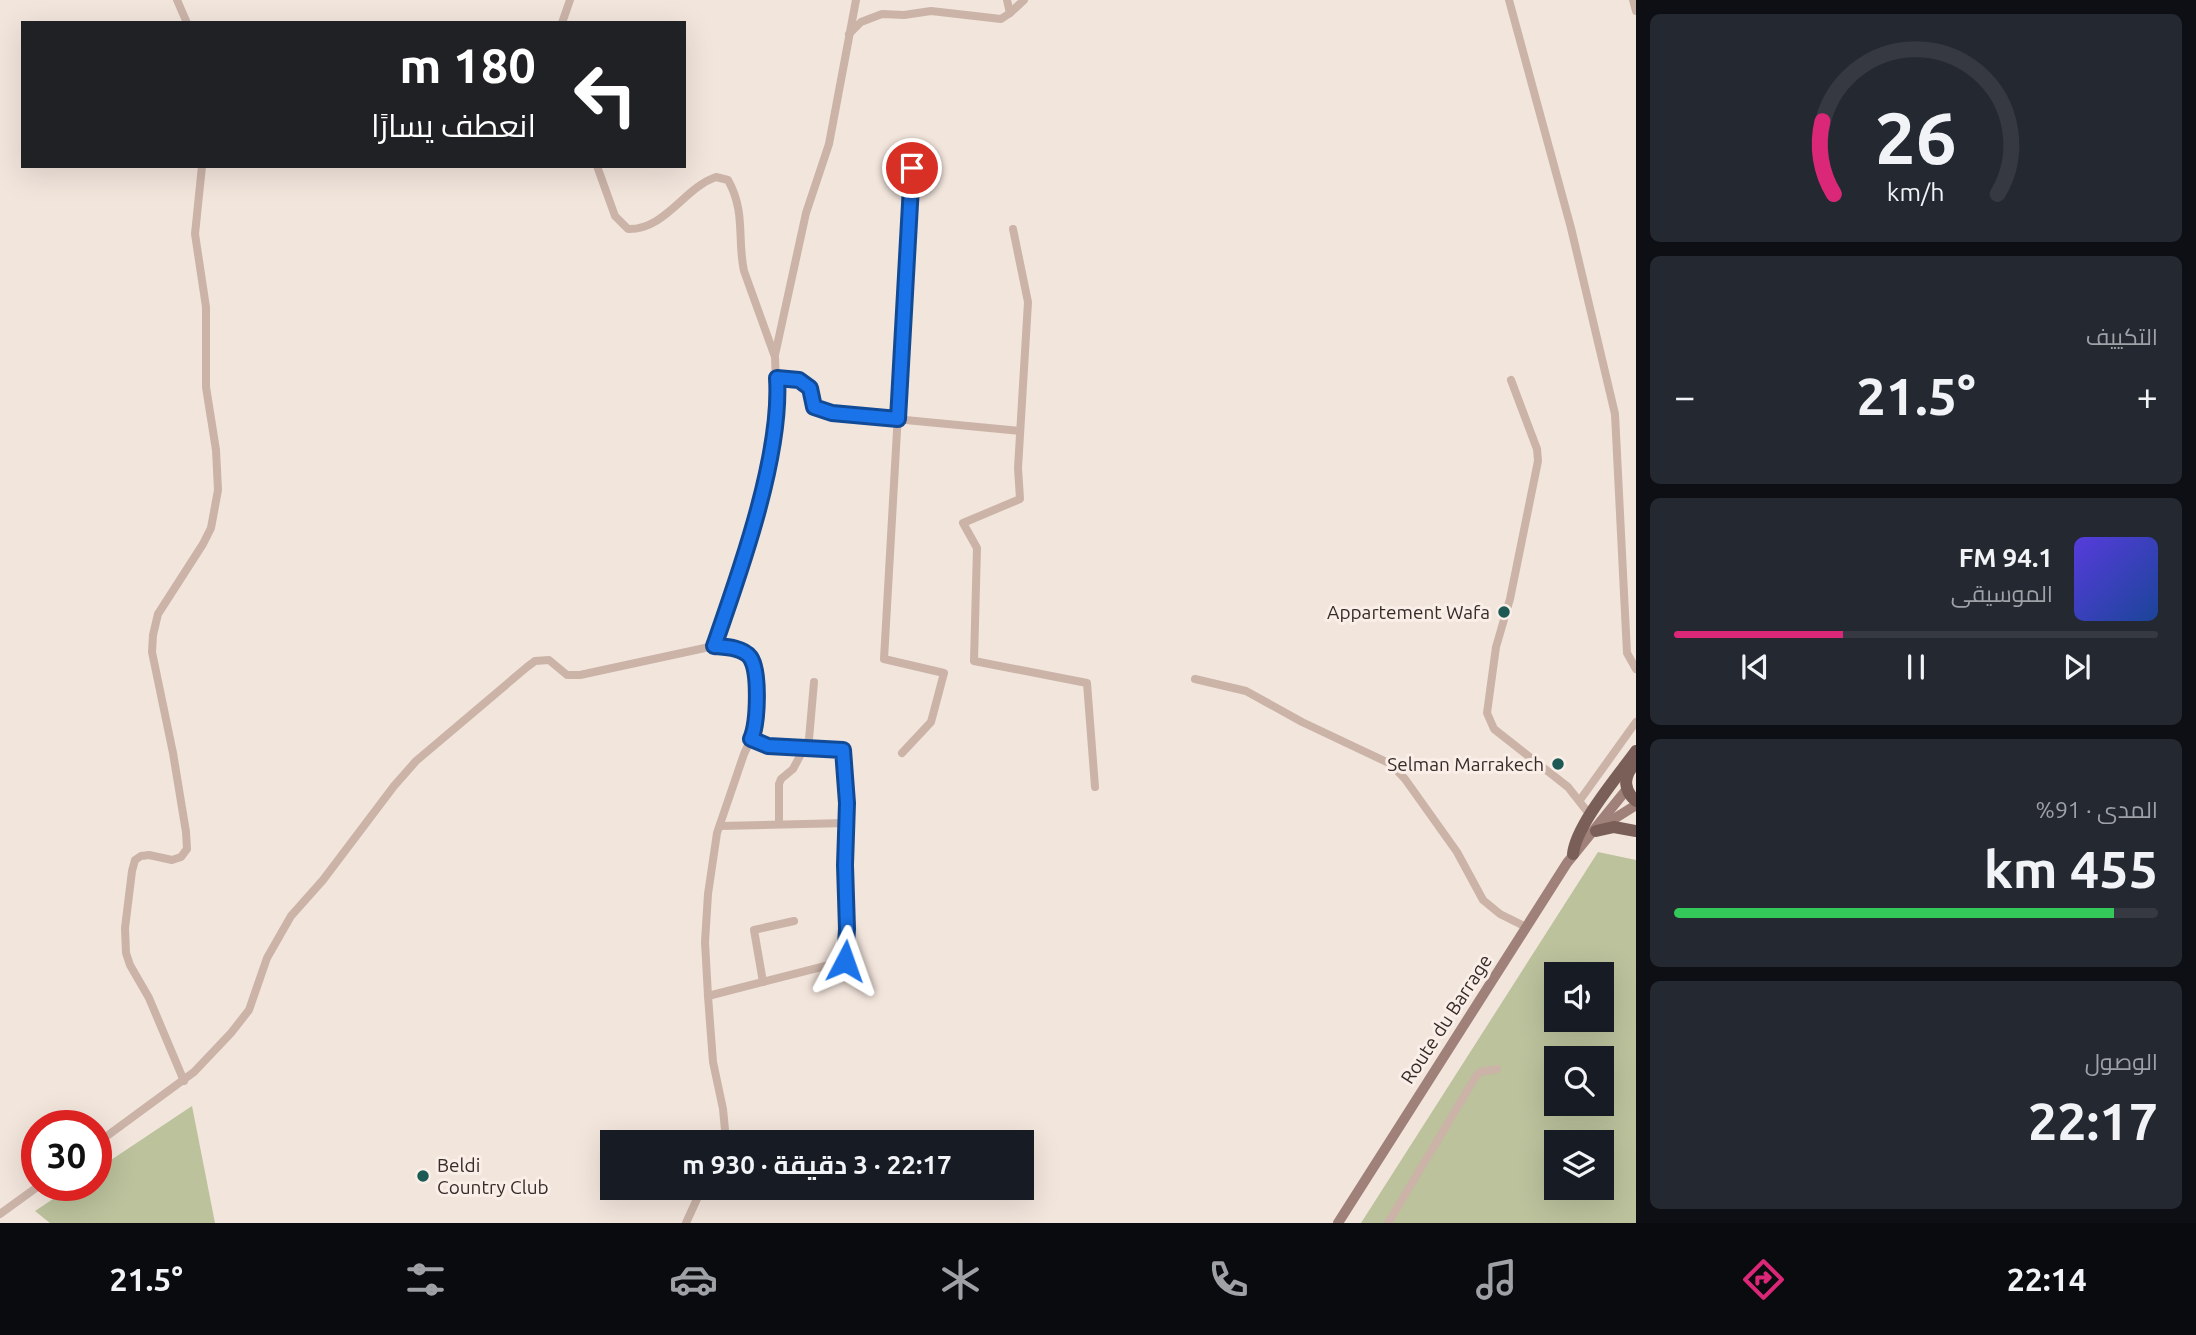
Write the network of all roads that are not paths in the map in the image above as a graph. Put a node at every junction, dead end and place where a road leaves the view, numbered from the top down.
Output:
1 (177, 0) edge
2 (570, 0) edge
3 (856, 0) edge
4 (1007, 0) edge
5 (1024, 0) edge
6 (1508, 0) edge
7 (1634, 1) edge
8 (1636, 11) edge
9 (1010, 13) junction
10 (186, 21) edge
11 (563, 21) edge
12 (849, 34) junction
13 (202, 168) edge
14 (598, 168) edge
15 (912, 168) dead end
16 (1013, 229) dead end
17 (775, 357) junction
18 (777, 378) junction
19 (1511, 380) dead end
20 (898, 419) junction
21 (1020, 431) junction
22 (714, 646) junction
23 (1636, 669) edge
24 (1195, 679) dead end
25 (814, 682) dead end
26 (1636, 722) edge
27 (751, 739) junction
28 (806, 747) junction
29 (1636, 751) edge
30 (902, 753) dead end
31 (1636, 763) edge
32 (1095, 786) dead end
33 (1627, 789) junction
34 (1580, 800) junction
35 (1636, 803) edge
36 (1590, 815) junction
37 (847, 822) junction
38 (779, 823) junction
39 (720, 826) junction
40 (1636, 831) edge
41 (1592, 834) junction
42 (1573, 854) junction
43 (794, 921) dead end
44 (1526, 927) junction
45 (763, 982) junction
46 (708, 996) junction
47 (1497, 1069) dead end
48 (184, 1081) junction
49 (725, 1130) edge
50 (112, 1133) edge
51 (21, 1199) edge
52 (697, 1200) edge
53 (0, 1214) edge
54 (686, 1223) edge
55 (1338, 1223) edge
56 (1388, 1223) edge

1 - 10 street
2 - 11 street
3 - 12 street
4 - 9 street
5 - 9 street
6 - 23 street
7 - 8 street
9 - 12 street
12 - 17 street
13 - 48 street
14 - 17 street
15 - 20 street
16 - 21 street
17 - 18 street
18 - 20 street
18 - 22 street
19 - 34 street
20 - 21 street
20 - 30 street
21 - 32 street
22 - 27 street
22 - 48 street
24 - 44 street
25 - 28 street
26 - 34 street
27 - 28 street
27 - 39 street
28 - 37 street
28 - 38 street
29 - 36 main road
31 - 33 main road
33 - 35 main road
33 - 41 main road, Route du Barrage
34 - 36 street
35 - 41 main road, Route du Barrage
36 - 42 main road
37 - 38 street
37 - 45 street
38 - 39 street
39 - 46 street
40 - 41 main road
41 - 42 main road, Route du Barrage
42 - 44 main road, Route du Barrage
43 - 45 street
44 - 55 main road, Route du Barrage
45 - 46 street
46 - 49 street
47 - 56 street
48 - 50 street
51 - 53 street
52 - 54 street

